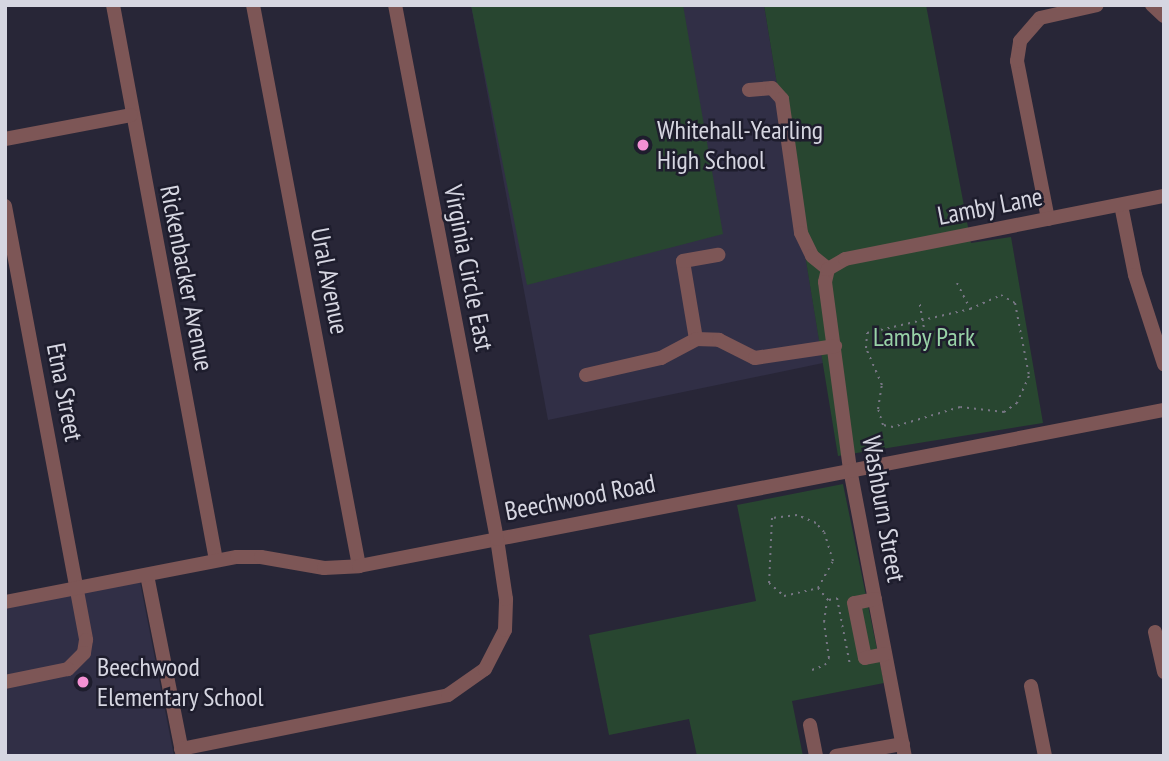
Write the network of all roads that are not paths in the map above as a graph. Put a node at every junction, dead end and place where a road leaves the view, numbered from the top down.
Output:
1 (113, 5) edge
2 (253, 5) edge
3 (395, 5) edge
4 (1097, 5) edge
5 (1152, 5) edge
6 (1164, 16) edge
7 (749, 90) dead end
8 (131, 115) junction
9 (5, 139) edge
10 (1164, 196) edge
11 (1121, 205) junction
12 (5, 206) edge
13 (1048, 219) junction
14 (718, 255) dead end
15 (828, 269) junction
16 (696, 339) junction
17 (835, 346) junction
18 (1164, 364) edge
19 (586, 376) dead end
20 (1164, 410) edge
21 (850, 469) junction
22 (497, 539) junction
23 (216, 560) junction
24 (359, 566) junction
25 (147, 575) junction
26 (77, 588) junction
27 (875, 598) junction
28 (5, 603) edge
29 (1156, 632) dead end
30 (885, 654) junction
31 (1164, 672) edge
32 (5, 682) edge
33 (1031, 686) dead end
34 (810, 725) dead end
35 (904, 750) edge
36 (182, 752) edge
37 (816, 756) edge
38 (836, 756) edge
39 (1045, 756) edge

1 - 8 street, Rickenbacker Avenue
2 - 24 street, Ural Avenue
3 - 22 street, Virginia Circle East
4 - 13 street
5 - 6 street
7 - 15 street
8 - 9 street
8 - 23 street, Rickenbacker Avenue
10 - 11 street, Lamby Lane
11 - 13 street, Lamby Lane
11 - 18 street
12 - 26 street, Etna Street
13 - 15 street, Lamby Lane
14 - 16 street
15 - 17 street, Washburn Street
16 - 17 street
16 - 19 street
17 - 21 street, Washburn Street
20 - 21 street, Beechwood Road
21 - 22 street, Beechwood Road
21 - 27 street, Washburn Street
22 - 24 street, Beechwood Road
22 - 36 street, Virginia Circle East
23 - 24 street, Beechwood Road
23 - 25 street, Beechwood Road
25 - 26 street, Beechwood Road
25 - 36 street
26 - 28 street, Beechwood Road
26 - 32 street, Etna Street
27 - 30 street, Washburn Street
27 - 30 street
29 - 31 street
30 - 35 street, Washburn Street
33 - 39 street
34 - 37 street
35 - 38 street

